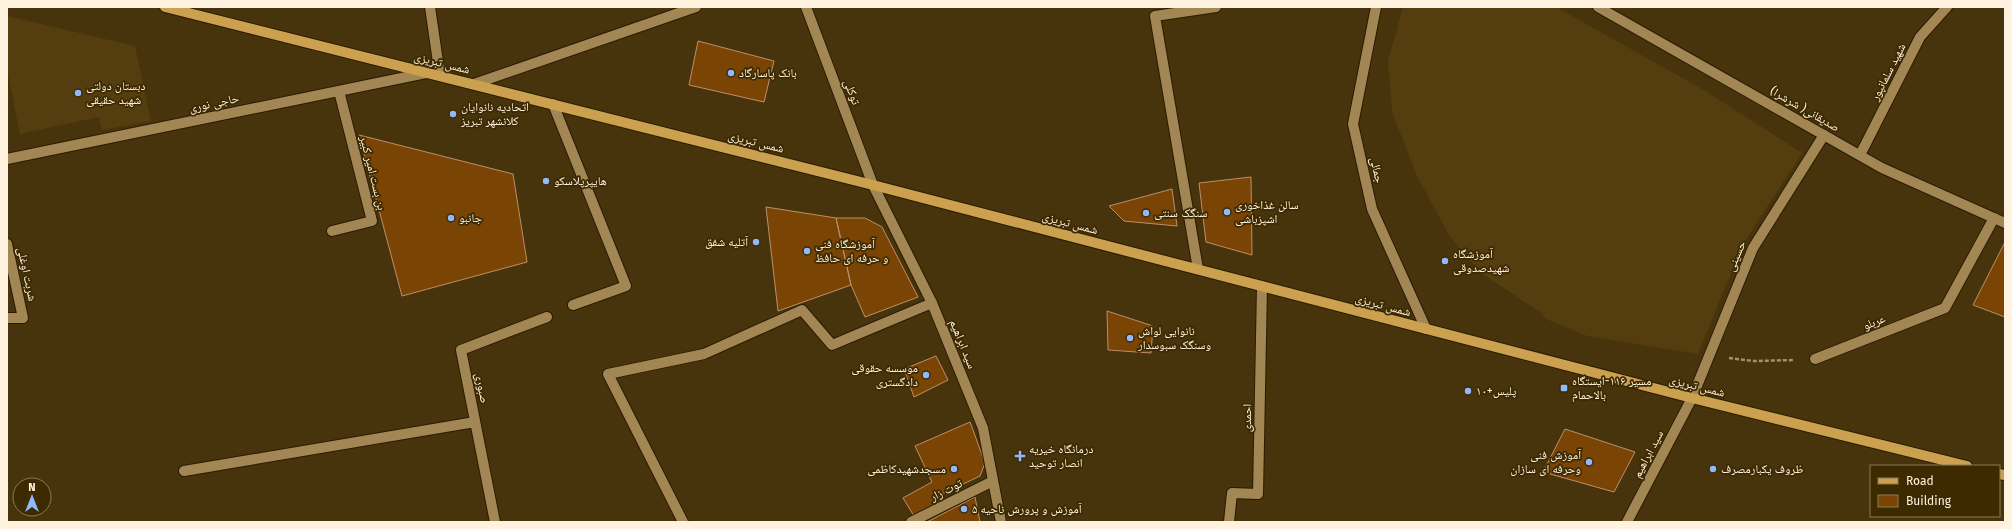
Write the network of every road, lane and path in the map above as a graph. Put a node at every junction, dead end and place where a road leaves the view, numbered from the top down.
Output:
1 (165, 7) edge
2 (430, 7) edge
3 (696, 7) edge
4 (806, 7) edge
5 (1216, 7) edge
6 (1376, 7) edge
7 (1598, 7) edge
8 (1947, 7) edge
9 (426, 73) junction
10 (440, 76) junction
11 (474, 84) junction
12 (339, 91) junction
13 (553, 104) junction
14 (1824, 135) junction
15 (1860, 155) junction
16 (7, 159) edge
17 (874, 185) junction
18 (1994, 218) junction
19 (2005, 223) edge
20 (332, 231) dead end
21 (7, 244) edge
22 (1198, 269) junction
23 (1262, 286) junction
24 (932, 303) junction
25 (573, 305) dead end
26 (548, 317) dead end
27 (7, 318) edge
28 (1426, 329) junction
29 (1710, 356) junction
30 (1815, 359) joint
31 (1692, 398) junction
32 (475, 422) junction
33 (1963, 465) edge
34 (184, 471) dead end
35 (993, 481) junction
36 (495, 522) edge
37 (683, 522) edge
38 (911, 522) edge
39 (1001, 522) edge
40 (1230, 522) edge
41 (1627, 522) edge

1 - 9 main road, شمس تبریزی
2 - 10 street
3 - 11 street
4 - 17 street, توکلی
5 - 22 street
6 - 28 street, جمالی
7 - 14 street, (شرشرا )صدیقانی
8 - 15 street, شهید سلمانپور
9 - 10 main road, شمس تبریزی
9 - 12 street, حاجی نوری
10 - 11 main road, شمس تبریزی
11 - 13 main road, شمس تبریزی
12 - 16 street, حاجی نوری
12 - 20 street, بن بست امیر کبیر
13 - 17 main road, شمس تبریزی
13 - 25 street
14 - 15 street, (شرشرا )صدیقانی
14 - 29 street, حسینی
15 - 18 street, (شرشرا )صدیقانی
17 - 22 main road, شمس تبریزی
17 - 24 street, سید ابراهیم
18 - 19 street, (شرشرا )صدیقانی
18 - 30 street, عربلو
21 - 27 street, شربت اوغلی
22 - 23 main road, شمس تبریزی
23 - 28 main road, شمس تبریزی
23 - 40 street, احمدی
24 - 35 street, سید ابراهیم
24 - 37 street
26 - 32 street, صبوری
28 - 31 main road, شمس تبریزی
29 - 30 path
29 - 31 street, حسینی
31 - 33 main road, شمس تبریزی
31 - 41 street, سید ابراهیم
32 - 34 street
32 - 36 street, صبوری
35 - 38 street, توت زار
35 - 39 street, سید ابراهیم

